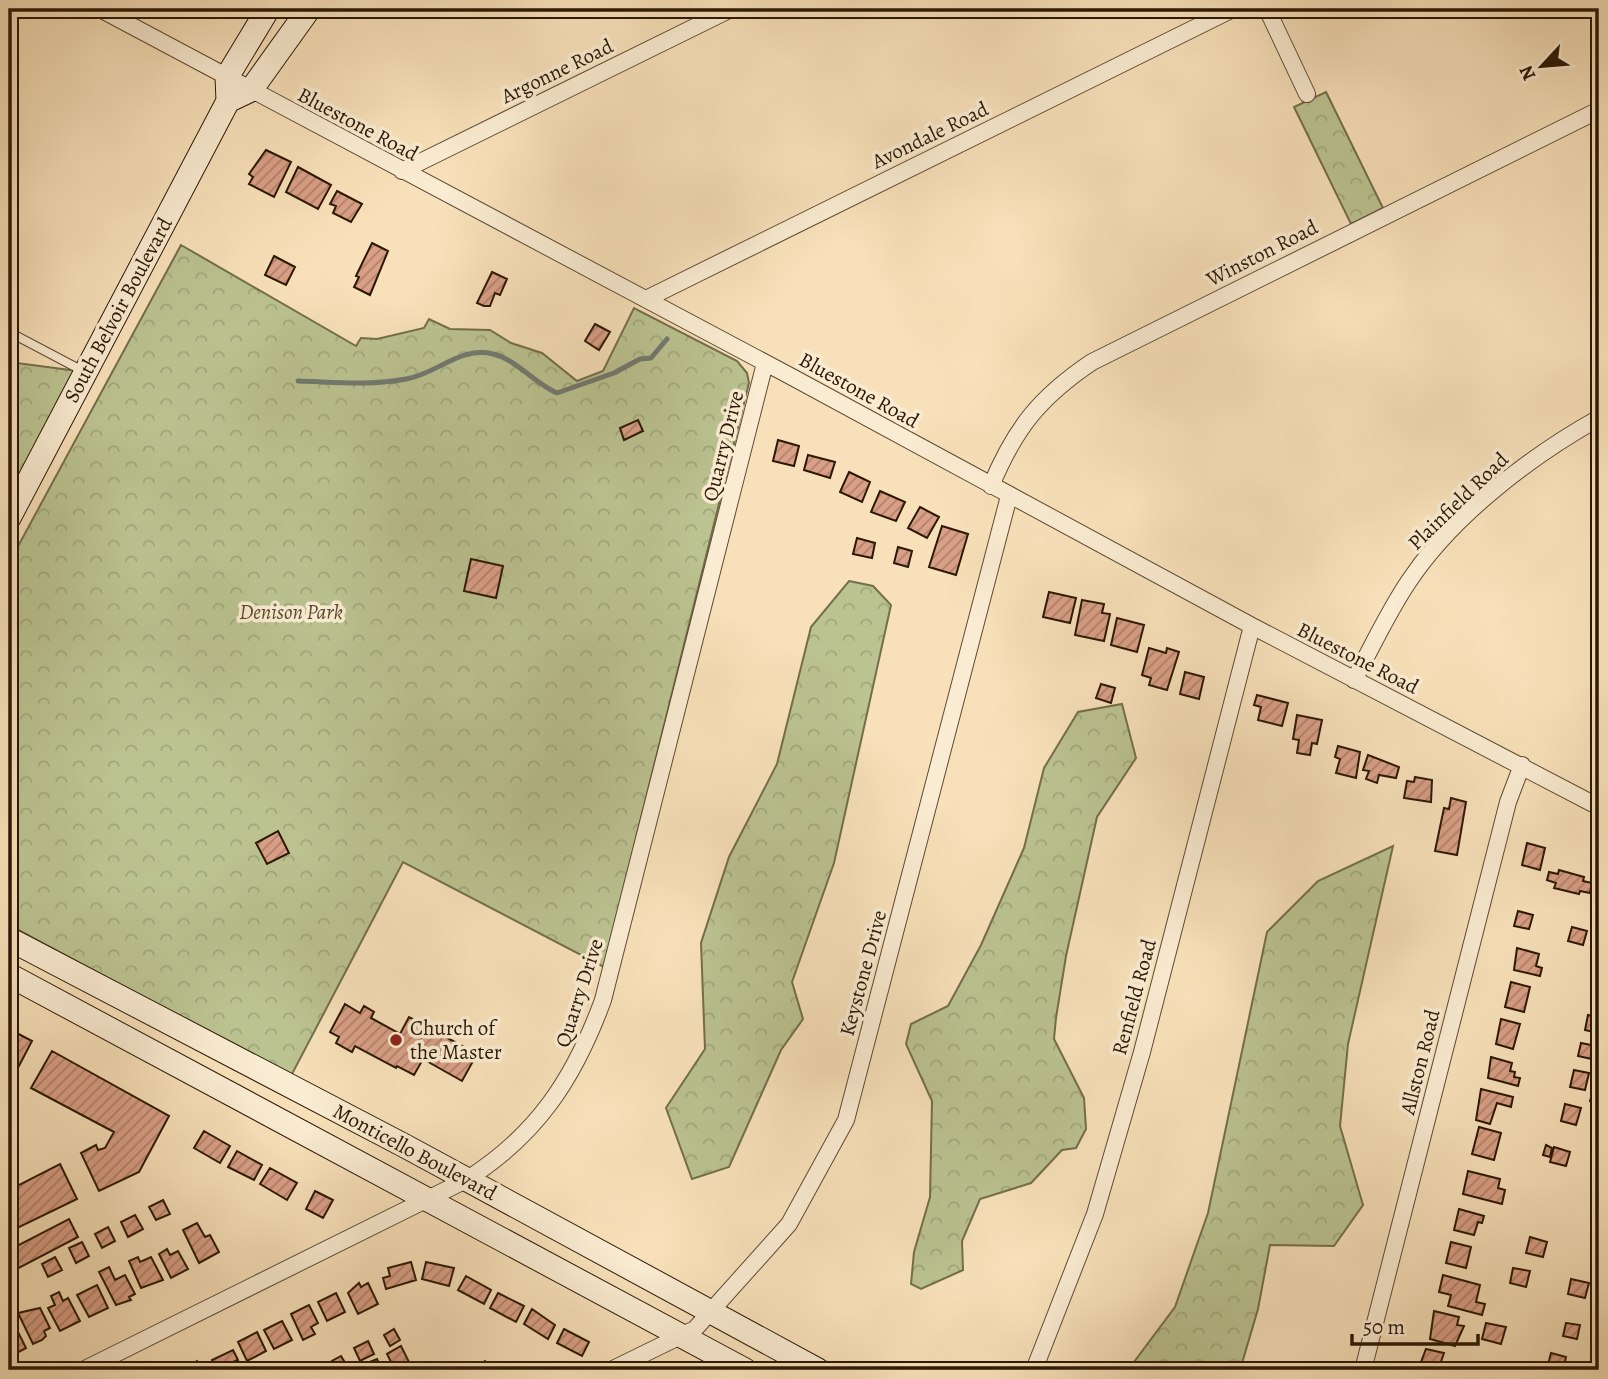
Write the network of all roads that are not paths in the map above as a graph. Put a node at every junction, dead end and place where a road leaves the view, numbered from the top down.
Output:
1 (15, 9) edge
2 (100, 9) edge
3 (268, 9) edge
4 (309, 9) edge
5 (731, 9) edge
6 (1233, 9) edge
7 (1267, 9) edge
8 (9, 22) edge
9 (227, 77) junction
10 (251, 90) junction
11 (1307, 94) dead end
12 (228, 101) junction
13 (1599, 110) edge
14 (401, 171) junction
15 (646, 299) junction
16 (9, 331) edge
17 (765, 363) junction
18 (86, 372) junction
19 (1599, 418) edge
20 (991, 486) junction
21 (1009, 495) junction
22 (9, 518) edge
23 (1252, 626) junction
24 (1354, 680) junction
25 (1522, 765) junction
26 (1599, 807) edge
27 (9, 939) edge
28 (9, 975) edge
29 (466, 1180) junction
30 (429, 1199) junction
31 (710, 1312) junction
32 (680, 1336) junction
33 (83, 1370) edge
34 (611, 1370) edge
35 (745, 1370) edge
36 (818, 1370) edge
37 (1034, 1370) edge
38 (1363, 1370) edge

1 - 8 lane
2 - 9 street, Bluestone Road
3 - 9 main road
4 - 10 main road
5 - 14 street, Argonne Road
6 - 15 street, Avondale Road
7 - 11 street
9 - 10 street, Bluestone Road
9 - 12 main road
10 - 12 main road
10 - 14 street, Bluestone Road
12 - 18 main road, South Belvoir Boulevard
13 - 20 street, Winston Road
14 - 15 street, Bluestone Road
15 - 17 street, Bluestone Road
16 - 18 lane
17 - 20 street, Bluestone Road
17 - 29 street, Quarry Drive
18 - 22 main road, South Belvoir Boulevard
19 - 24 street, Plainfield Road
20 - 21 street, Bluestone Road
21 - 23 street, Bluestone Road
21 - 31 street, Keystone Drive
23 - 24 street, Bluestone Road
23 - 37 street, Renfield Road
24 - 25 street, Bluestone Road
25 - 26 street, Bluestone Road
25 - 38 street, Allston Road
27 - 29 main road, Monticello Boulevard
28 - 30 main road, Monticello Boulevard
29 - 30 street, Quarry Drive
29 - 31 main road, Monticello Boulevard
30 - 32 main road, Monticello Boulevard
30 - 33 street, Quarry Drive
31 - 32 street, Keystone Drive
31 - 36 main road, Monticello Boulevard
32 - 34 street, Keystone Drive
32 - 35 main road, Monticello Boulevard

